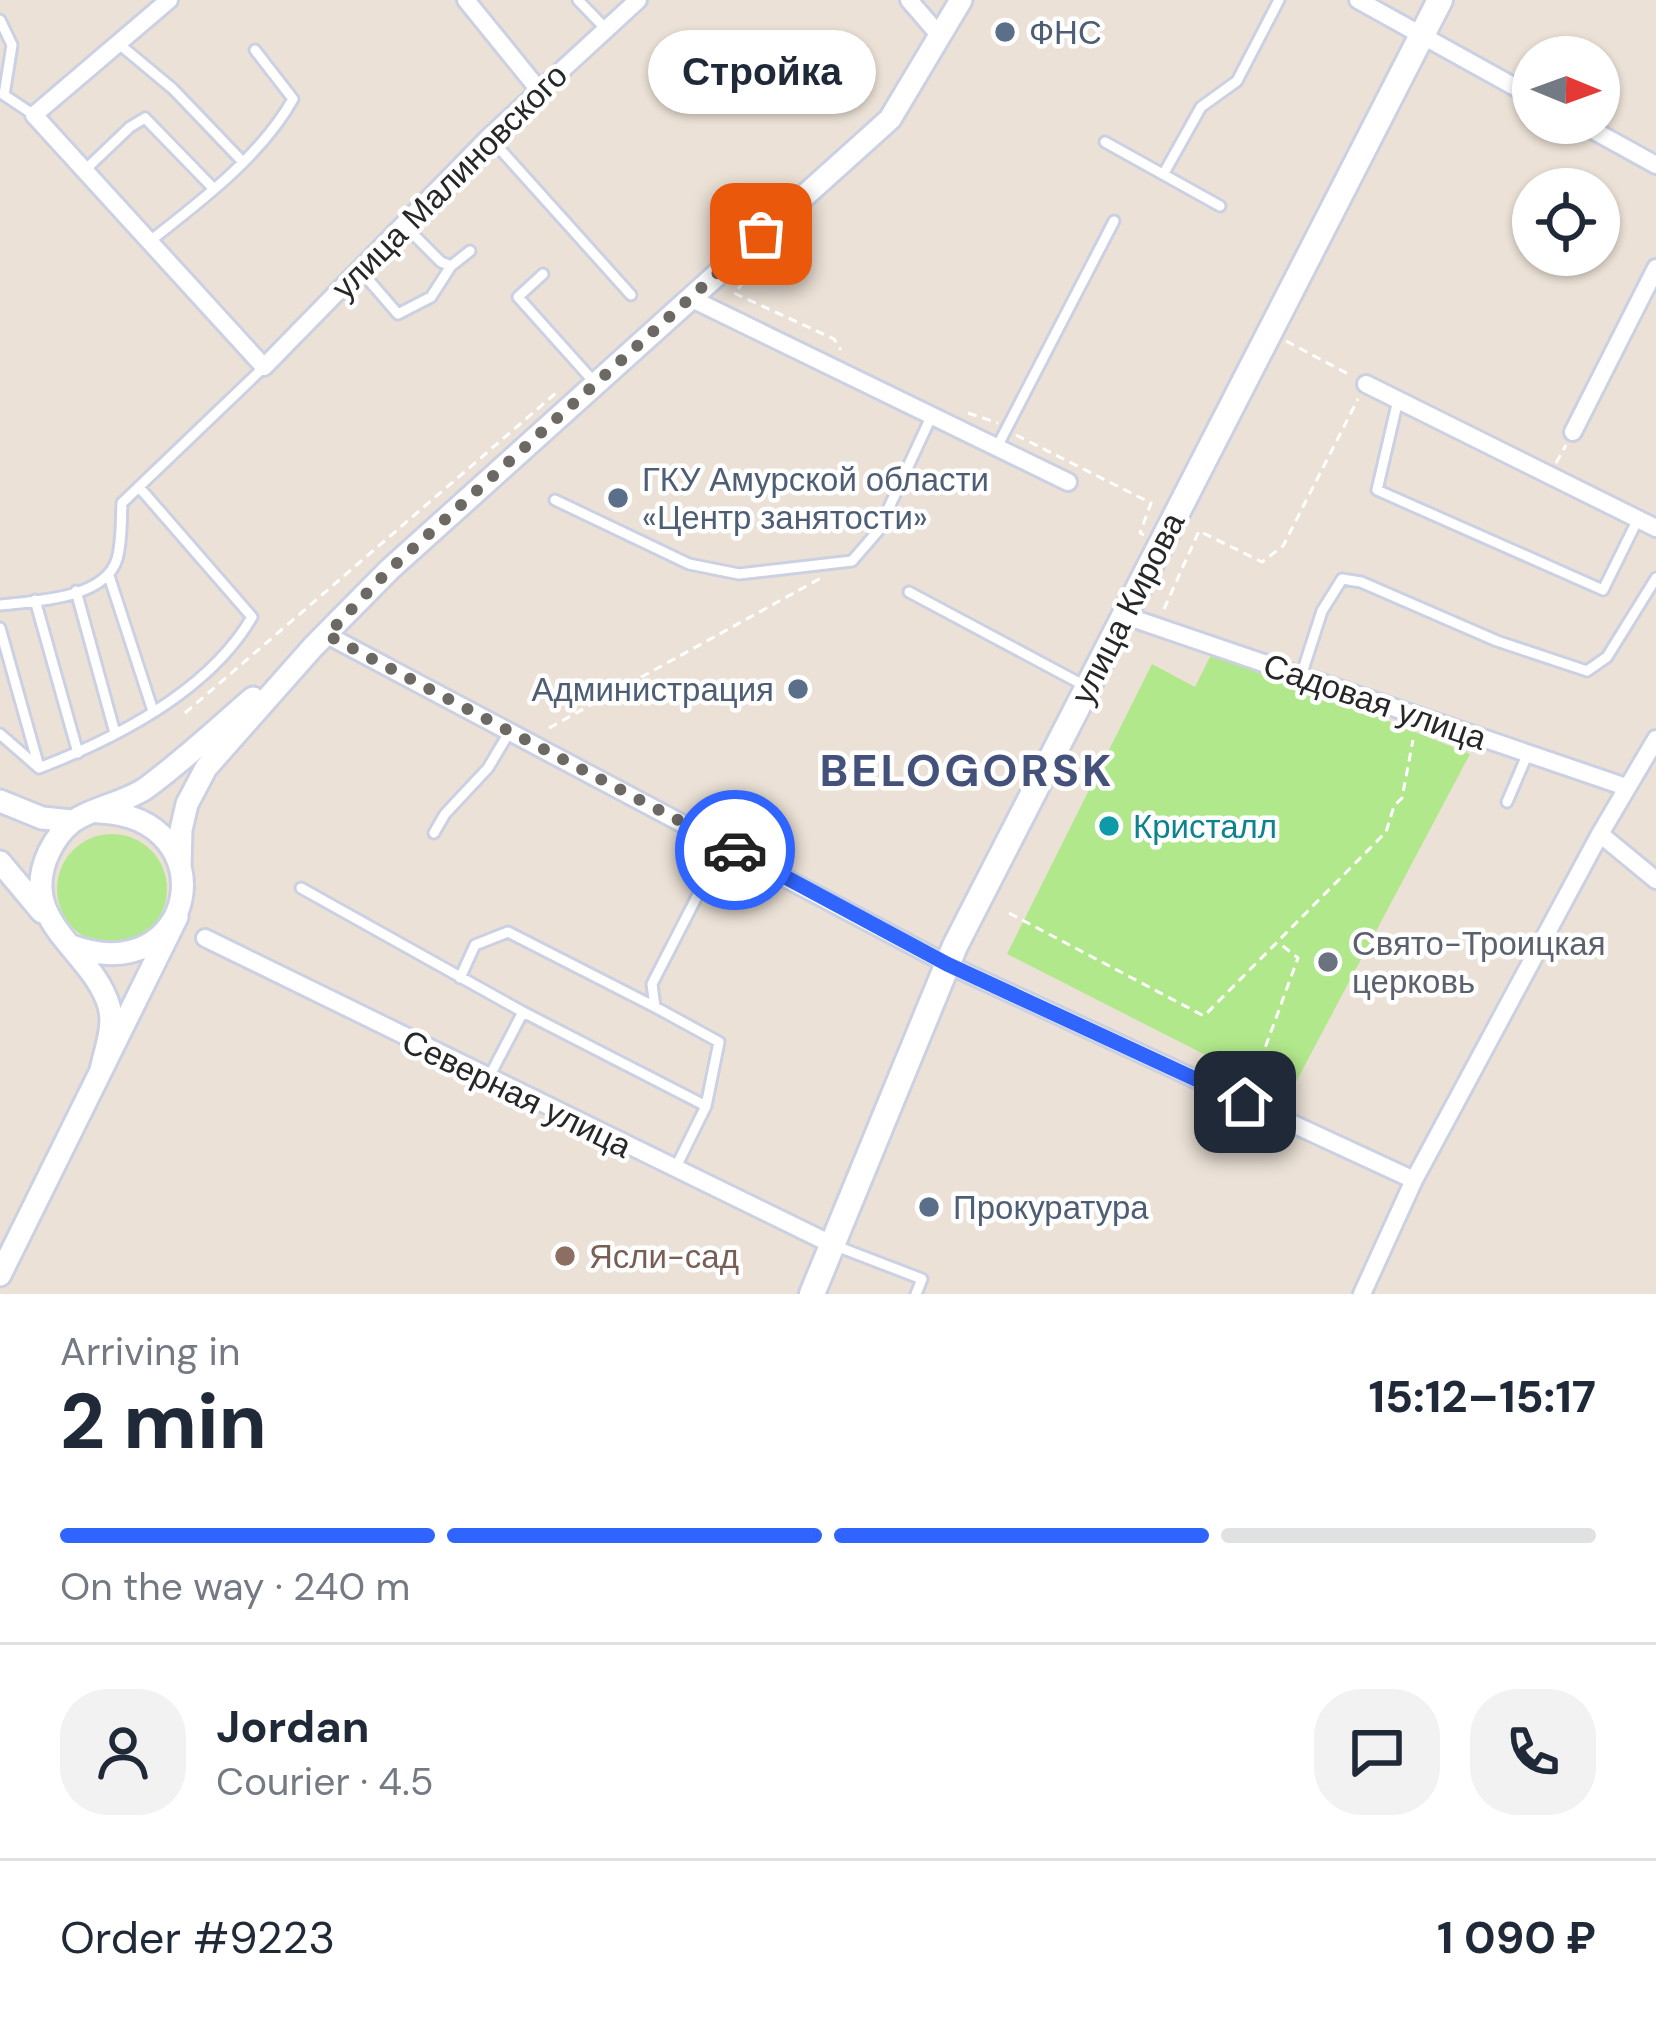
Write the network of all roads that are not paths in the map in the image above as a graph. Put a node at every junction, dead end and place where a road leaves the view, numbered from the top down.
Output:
1 (169, 0) edge
2 (466, 0) edge
3 (578, 0) edge
4 (638, 0) edge
5 (909, 0) edge
6 (962, 0) edge
7 (1279, 0) edge
8 (1358, 0) edge
9 (1439, 0) edge
10 (0, 20) edge
11 (606, 29) junction
12 (940, 36) junction
13 (1422, 36) junction
14 (118, 44) junction
15 (255, 50) dead end
16 (1512, 85) edge
17 (539, 90) junction
18 (2, 94) edge
19 (34, 115) junction
20 (489, 137) junction
21 (1105, 142) dead end
22 (1618, 144) edge
23 (241, 160) junction
24 (1656, 165) edge
25 (85, 170) junction
26 (1164, 173) junction
27 (213, 188) junction
28 (1220, 206) dead end
29 (1114, 220) dead end
30 (404, 225) junction
31 (150, 241) junction
32 (470, 251) dead end
33 (451, 266) junction
34 (1656, 268) edge
35 (359, 269) junction
36 (543, 274) dead end
37 (631, 295) dead end
38 (690, 298) junction
39 (264, 367) junction
40 (589, 377) junction
41 (1366, 384) road end
42 (1398, 400) junction
43 (932, 416) junction
44 (1573, 432) road end
45 (997, 447) junction
46 (1068, 482) dead end
47 (139, 487) junction
48 (555, 500) dead end
49 (1638, 519) junction
50 (1656, 528) edge
51 (109, 576) junction
52 (1656, 578) edge
53 (76, 591) junction
54 (909, 592) dead end
55 (34, 600) junction
56 (0, 605) edge
57 (1123, 615) junction
58 (0, 628) edge
59 (320, 641) junction
60 (1301, 676) junction
61 (1087, 687) junction
62 (153, 711) junction
63 (510, 731) junction
64 (0, 734) edge
65 (115, 734) junction
66 (1656, 739) edge
67 (78, 753) junction
68 (1528, 753) junction
69 (39, 768) junction
70 (1626, 788) junction
71 (0, 801) edge
72 (1507, 802) dead end
73 (98, 812) junction
74 (72, 821) junction
75 (434, 833) dead end
76 (1600, 834) junction
77 (724, 844) junction
78 (0, 862) edge
79 (180, 867) junction
80 (1656, 880) edge
81 (302, 888) dead end
82 (178, 917) junction
83 (51, 922) junction
84 (205, 938) dead end
85 (69, 945) junction
86 (947, 964) junction
87 (460, 978) junction
88 (656, 1007) junction
89 (523, 1012) junction
90 (101, 1070) junction
91 (488, 1079) junction
92 (706, 1106) junction
93 (675, 1169) junction
94 (1414, 1180) junction
95 (831, 1244) junction
96 (0, 1275) edge
97 (812, 1294) edge
98 (916, 1294) edge
99 (1362, 1294) edge

1 - 14 street
2 - 17 street
3 - 11 lane
4 - 11 street, улица Малиновского
5 - 12 street
6 - 12 street
7 - 26 lane
8 - 13 street
9 - 13 main road, улица Кирова
10 - 18 lane
11 - 17 street, улица Малиновского
12 - 38 street
13 - 16 street
13 - 57 main road, улица Кирова
14 - 19 street
14 - 23 lane
15 - 23 lane
17 - 20 street, улица Малиновского
18 - 19 lane
19 - 25 street
20 - 30 street, улица Малиновского
20 - 37 lane
21 - 26 lane
22 - 24 street
23 - 27 lane
25 - 27 lane
25 - 31 street
26 - 28 lane
27 - 31 lane
29 - 45 lane
30 - 33 lane
30 - 35 street, улица Малиновского
31 - 39 street
32 - 33 lane
33 - 35 lane
34 - 44 street
35 - 39 street, улица Малиновского
36 - 40 lane
38 - 40 street
38 - 43 street
39 - 47 lane
40 - 59 street
41 - 42 street
42 - 49 street
42 - 49 lane
43 - 45 street
43 - 48 lane
45 - 46 street
47 - 51 lane
47 - 62 lane
49 - 50 street
51 - 53 lane
51 - 62 lane
52 - 60 lane
53 - 55 lane
53 - 65 lane
54 - 61 lane
55 - 56 lane
55 - 67 lane
57 - 60 street, Садовая улица
57 - 61 main road, улица Кирова
58 - 69 lane
59 - 63 street
59 - 73 street
59 - 79 street
60 - 68 street, Садовая улица
61 - 86 main road, улица Кирова
62 - 65 lane
63 - 75 lane
63 - 77 street
64 - 69 lane
65 - 67 lane
66 - 70 street
67 - 69 lane
68 - 70 street, Садовая улица
68 - 72 lane
70 - 76 street
71 - 74 street
73 - 74 street
73 - 79 street
74 - 83 street
76 - 80 street
76 - 94 street
77 - 86 street
77 - 88 lane
78 - 83 street
79 - 82 street
81 - 87 lane
82 - 85 street
82 - 90 street
83 - 85 street
84 - 91 street, Северная улица
85 - 90 street
86 - 94 street
86 - 95 main road, улица Кирова
87 - 88 lane
87 - 89 lane
88 - 92 lane
89 - 91 lane
89 - 92 lane
90 - 96 street
91 - 93 street, Северная улица
92 - 93 lane
93 - 95 street, Северная улица
94 - 99 street
95 - 97 main road, улица Кирова
95 - 98 lane

